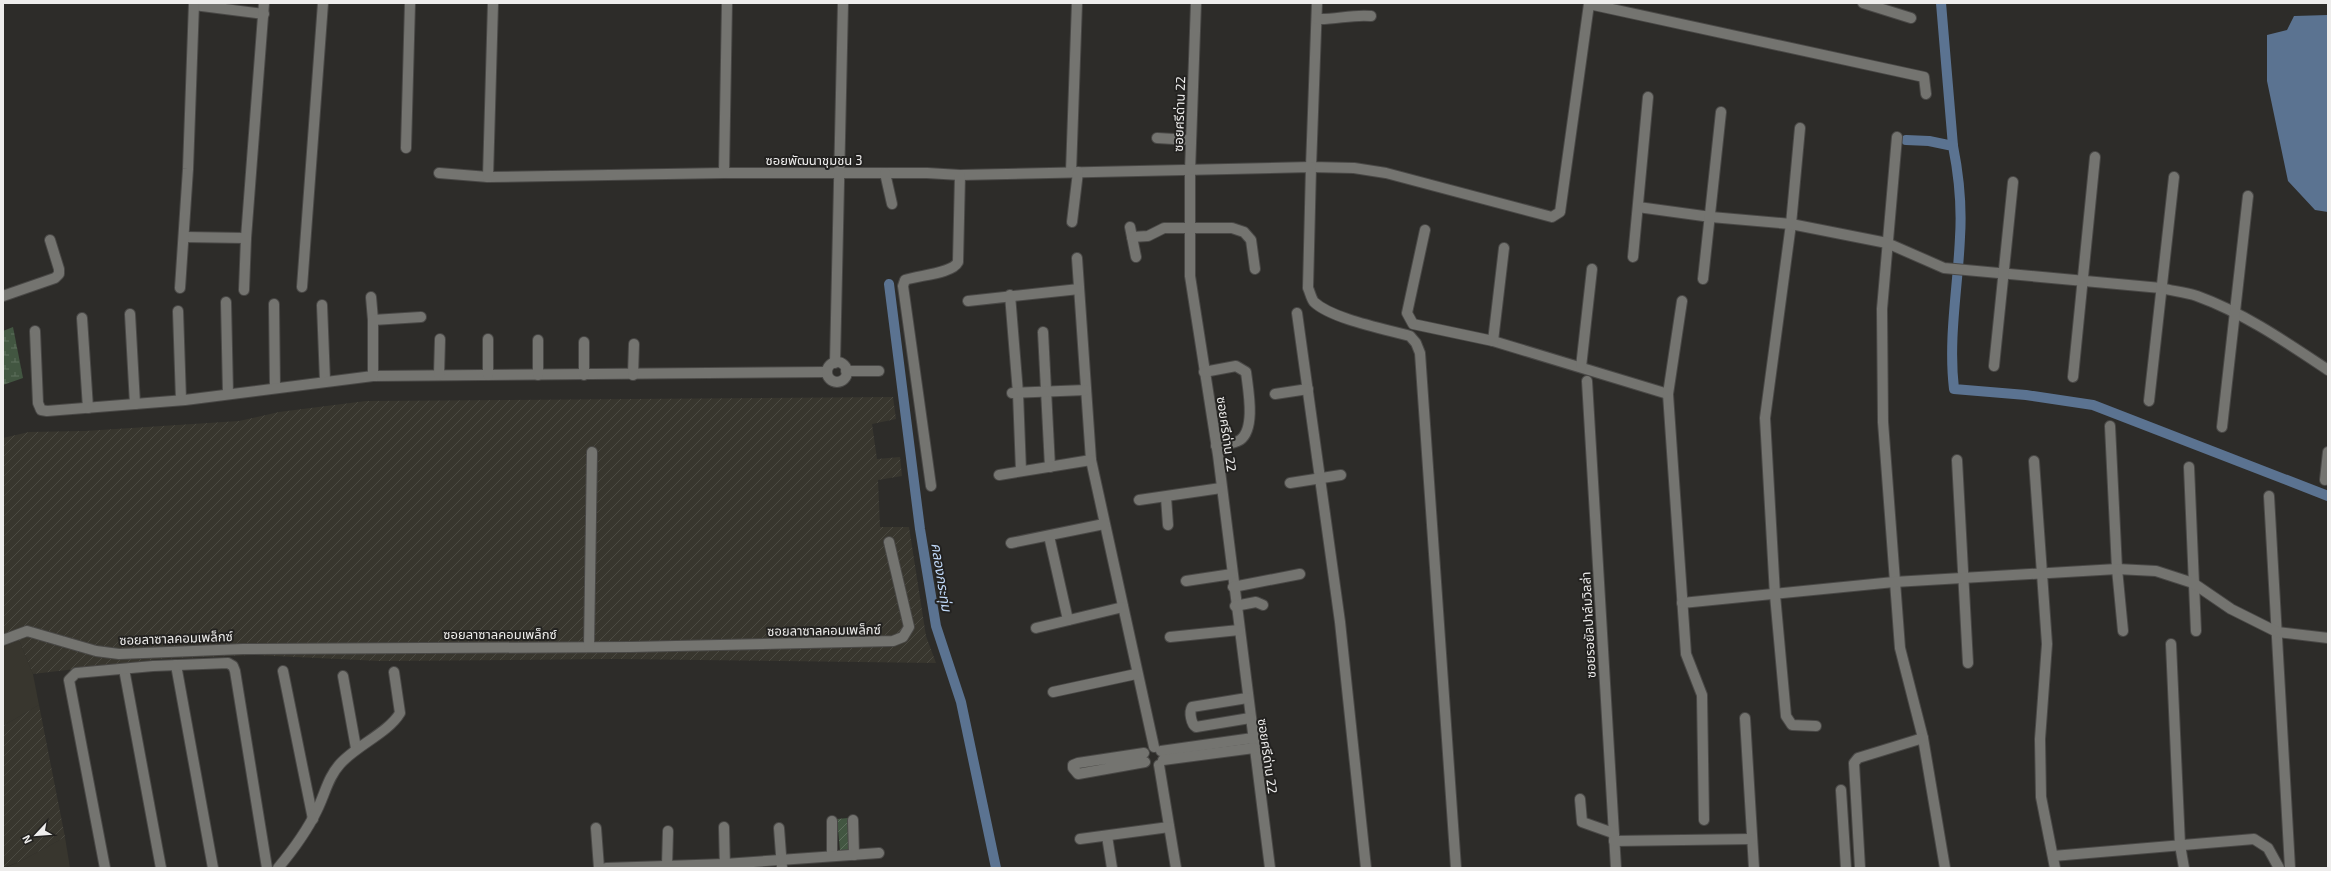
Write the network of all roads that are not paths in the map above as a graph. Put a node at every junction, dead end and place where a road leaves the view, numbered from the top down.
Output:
1 (264, 3) edge
2 (323, 3) edge
3 (410, 3) edge
4 (493, 3) edge
5 (727, 3) edge
6 (843, 3) edge
7 (1077, 3) edge
8 (1196, 3) edge
9 (1317, 3) edge
10 (1863, 3) edge
11 (194, 4) edge
12 (264, 14) junction
13 (1371, 16) dead end
14 (1911, 18) dead end
15 (1316, 19) junction
16 (1926, 94) dead end
17 (1648, 97) dead end
18 (1721, 112) dead end
19 (1800, 128) dead end
20 (1897, 137) dead end
21 (1157, 138) dead end
22 (1191, 140) junction
23 (406, 148) dead end
24 (2095, 158) dead end
25 (1311, 167) junction
26 (1190, 171) junction
27 (1075, 172) junction
28 (439, 173) dead end
29 (724, 173) junction
30 (839, 173) junction
31 (885, 173) junction
32 (960, 175) junction
33 (488, 177) junction
34 (2174, 177) dead end
35 (2013, 182) dead end
36 (2248, 196) dead end
37 (892, 204) dead end
38 (1638, 207) junction
39 (1711, 217) junction
40 (1072, 222) dead end
41 (1791, 224) junction
42 (1190, 227) junction
43 (1425, 230) dead end
44 (184, 237) junction
45 (246, 238) junction
46 (50, 240) dead end
47 (1887, 243) junction
48 (1504, 248) dead end
49 (1136, 257) dead end
50 (1633, 257) dead end
51 (1077, 258) dead end
52 (1255, 269) dead end
53 (1592, 269) dead end
54 (2005, 273) junction
55 (1703, 279) dead end
56 (2082, 281) junction
57 (180, 288) dead end
58 (302, 288) dead end
59 (2161, 288) junction
60 (1079, 289) junction
61 (244, 290) dead end
62 (1010, 295) junction
63 (3, 296) edge
64 (371, 297) dead end
65 (968, 301) dead end
66 (1682, 301) dead end
67 (226, 302) dead end
68 (274, 304) dead end
69 (322, 305) dead end
70 (178, 311) dead end
71 (1297, 313) dead end
72 (2236, 313) junction
73 (130, 314) dead end
74 (421, 317) dead end
75 (82, 318) dead end
76 (373, 320) junction
77 (35, 331) dead end
78 (1043, 332) dead end
79 (488, 339) dead end
80 (440, 340) dead end
81 (538, 340) dead end
82 (1493, 341) junction
83 (584, 342) dead end
84 (634, 344) dead end
85 (835, 363) junction
86 (1994, 366) dead end
87 (1581, 367) junction
88 (2328, 370) edge
89 (846, 371) junction
90 (879, 371) dead end
91 (827, 372) junction
92 (1204, 372) junction
93 (439, 375) junction
94 (488, 375) junction
95 (538, 375) junction
96 (584, 375) junction
97 (633, 375) junction
98 (373, 376) junction
99 (2073, 377) dead end
100 (325, 381) junction
101 (1587, 381) dead end
102 (275, 388) junction
103 (1308, 389) junction
104 (1086, 390) junction
105 (1046, 392) junction
106 (1015, 393) junction
107 (228, 394) junction
108 (1275, 394) dead end
109 (1668, 394) junction
110 (181, 400) junction
111 (2149, 401) dead end
112 (135, 404) junction
113 (88, 408) junction
114 (2110, 426) dead end
115 (2222, 427) dead end
116 (1216, 446) junction
117 (592, 452) dead end
118 (2328, 452) edge
119 (1091, 460) junction
120 (1957, 460) dead end
121 (2034, 461) dead end
122 (1050, 467) junction
123 (2190, 467) dead end
124 (1021, 471) junction
125 (1000, 475) dead end
126 (1341, 476) dead end
127 (1320, 479) junction
128 (2325, 480) dead end
129 (1290, 483) dead end
130 (931, 486) dead end
131 (1222, 488) junction
132 (2269, 496) dead end
133 (1166, 497) junction
134 (1139, 500) dead end
135 (1104, 524) junction
136 (1168, 525) dead end
137 (1049, 536) junction
138 (889, 542) dead end
139 (1011, 543) dead end
140 (2117, 569) junction
141 (1232, 574) junction
142 (1300, 574) dead end
143 (2043, 574) junction
144 (1963, 579) junction
145 (1186, 581) dead end
146 (1894, 582) junction
147 (2193, 583) junction
148 (1233, 587) junction
149 (1775, 595) junction
150 (1682, 604) junction
151 (1263, 605) dead end
152 (1235, 606) junction
153 (1122, 607) junction
154 (1068, 620) junction
155 (1036, 628) dead end
156 (1239, 630) junction
157 (2123, 631) dead end
158 (2196, 632) dead end
159 (2277, 632) junction
160 (1170, 637) dead end
161 (2328, 638) edge
162 (3, 640) edge
163 (2171, 644) dead end
164 (590, 647) junction
165 (1968, 664) dead end
166 (176, 665) junction
167 (124, 669) junction
168 (284, 671) dead end
169 (394, 672) dead end
170 (1136, 674) junction
171 (343, 676) dead end
172 (1053, 692) dead end
173 (1247, 698) junction
174 (1250, 718) junction
175 (1745, 718) dead end
176 (1816, 726) dead end
177 (1923, 738) junction
178 (1253, 743) junction
179 (356, 748) junction
180 (1159, 756) junction
181 (1145, 758) junction
182 (1841, 790) dead end
183 (1580, 800) dead end
184 (312, 819) junction
185 (852, 820) dead end
186 (1704, 820) dead end
187 (832, 821) dead end
188 (724, 827) dead end
189 (1169, 827) junction
190 (596, 828) dead end
191 (779, 828) dead end
192 (668, 831) dead end
193 (1107, 836) junction
194 (1613, 837) junction
195 (1080, 839) dead end
196 (1751, 839) junction
197 (2180, 845) junction
198 (879, 853) dead end
199 (832, 855) junction
200 (854, 855) junction
201 (2053, 856) junction
202 (782, 863) edge
203 (725, 866) edge
204 (653, 867) edge
205 (673, 867) edge
206 (105, 868) edge
207 (161, 868) edge
208 (212, 868) edge
209 (267, 868) edge
210 (278, 868) edge
211 (599, 868) edge
212 (606, 868) edge
213 (1112, 868) edge
214 (1176, 868) edge
215 (1270, 868) edge
216 (1366, 868) edge
217 (1456, 868) edge
218 (1616, 868) edge
219 (1754, 868) edge
220 (1846, 868) edge
221 (1860, 868) edge
222 (1945, 868) edge
223 (2055, 868) edge
224 (2184, 868) edge
225 (2279, 868) edge
226 (2290, 868) edge

1 - 12 street
2 - 58 street
3 - 23 street
4 - 33 street
5 - 29 street
6 - 30 street
7 - 27 street
8 - 22 street, ซอยศรีด่าน 22
9 - 15 street
10 - 14 street
11 - 12 street
11 - 44 street
12 - 45 street
13 - 15 street
15 - 25 street
16 - 25 street, ซอยพัฒนาชุมชน 3
17 - 38 street
18 - 39 street
19 - 41 street
20 - 47 street
21 - 22 street
22 - 26 street, ซอยศรีด่าน 22
24 - 56 street
25 - 26 street, ซอยพัฒนาชุมชน 3
25 - 217 street
26 - 27 street, ซอยพัฒนาชุมชน 3
26 - 42 street, ซอยศรีด่าน 22
27 - 32 street, ซอยพัฒนาชุมชน 3
27 - 40 street
28 - 33 street, ซอยพัฒนาชุมชน 3
29 - 30 street, ซอยพัฒนาชุมชน 3
29 - 33 street, ซอยพัฒนาชุมชน 3
30 - 31 street, ซอยพัฒนาชุมชน 3
30 - 85 street
31 - 32 street, ซอยพัฒนาชุมชน 3
31 - 37 street
32 - 130 street
34 - 59 street
35 - 54 street
36 - 72 street
38 - 39 street
38 - 50 street
39 - 41 street
39 - 55 street
41 - 47 street
41 - 149 street
42 - 49 street
42 - 52 street
42 - 92 street, ซอยศรีด่าน 22
43 - 82 street
44 - 45 street
44 - 57 street
45 - 61 street
46 - 63 street
47 - 54 street
47 - 146 street
48 - 82 street
51 - 60 street
53 - 87 street
54 - 56 street
54 - 86 street
56 - 59 street
56 - 99 street
59 - 72 street
59 - 111 street
60 - 62 street
60 - 104 street
62 - 65 street
62 - 106 street
64 - 76 street
66 - 109 street
67 - 107 street
68 - 102 street
69 - 100 street
70 - 110 street
71 - 103 street
72 - 88 street
72 - 115 street
73 - 112 street
74 - 76 street
75 - 113 street
76 - 98 street
77 - 113 street
78 - 105 street
79 - 94 street
80 - 93 street
81 - 95 street
82 - 87 street
83 - 96 street
84 - 97 street
85 - 89 street
85 - 91 street
87 - 109 street
89 - 90 street
89 - 91 street
91 - 97 street
92 - 116 street, ซอยศรีด่าน 22
92 - 116 street
93 - 94 street
93 - 98 street
94 - 95 street
95 - 96 street
96 - 97 street
98 - 100 street
100 - 102 street
101 - 194 street, ซอยรอยัลปาล์มวิลล่า
102 - 107 street
103 - 108 street
103 - 127 street
104 - 105 street
104 - 119 street
105 - 106 street
105 - 122 street
106 - 124 street
107 - 110 street
109 - 150 street
110 - 112 street
112 - 113 street
114 - 140 street
116 - 131 street, ซอยศรีด่าน 22
117 - 164 street
118 - 128 street
119 - 122 street
119 - 135 street
120 - 144 street
121 - 143 street
122 - 124 street
123 - 147 street
124 - 125 street
126 - 127 street
127 - 129 street
127 - 216 street
131 - 133 street
131 - 141 street, ซอยศรีด่าน 22
132 - 159 street
133 - 134 street
133 - 136 street
135 - 137 street
135 - 153 street
137 - 139 street
137 - 154 street
138 - 164 street, ซอยลาซาลคอมเพล็กซ์
140 - 143 street
140 - 147 street
140 - 157 street
141 - 145 street
141 - 148 street, ซอยศรีด่าน 22
142 - 148 street
143 - 144 street
143 - 201 street
144 - 146 street
144 - 165 street
146 - 149 street
146 - 177 street
147 - 158 street
147 - 159 street
148 - 152 street, ซอยศรีด่าน 22
149 - 150 street
149 - 176 street
150 - 186 street
151 - 152 street
152 - 156 street, ซอยศรีด่าน 22
153 - 154 street
153 - 170 street
154 - 155 street
156 - 160 street
156 - 173 street, ซอยศรีด่าน 22
159 - 161 street
159 - 226 street
162 - 164 street, ซอยลาซาลคอมเพล็กซ์
163 - 197 street
166 - 167 street
166 - 208 street
166 - 209 street
167 - 206 street
167 - 207 street
168 - 184 street
169 - 179 street
170 - 172 street
170 - 180 street
171 - 179 street
173 - 174 street, ซอยศรีด่าน 22
173 - 174 street
174 - 178 street, ซอยศรีด่าน 22
175 - 196 street
177 - 221 street
177 - 222 street
178 - 180 street
178 - 215 street, ซอยศรีด่าน 22
179 - 184 street
180 - 181 street
180 - 181 street
180 - 189 street
181 - 181 street
182 - 220 street
183 - 194 street
184 - 210 street
185 - 200 street
187 - 199 street
188 - 203 street
189 - 193 street
189 - 214 street
190 - 211 street
191 - 202 street
192 - 205 street
193 - 195 street
193 - 213 street
194 - 196 street
194 - 218 street, ซอยรอยัลปาล์มวิลล่า
196 - 219 street
197 - 201 street
197 - 224 street
197 - 225 street
198 - 200 street
199 - 200 street
199 - 202 street
201 - 223 street
202 - 203 street
203 - 205 street
204 - 205 street
204 - 212 street

